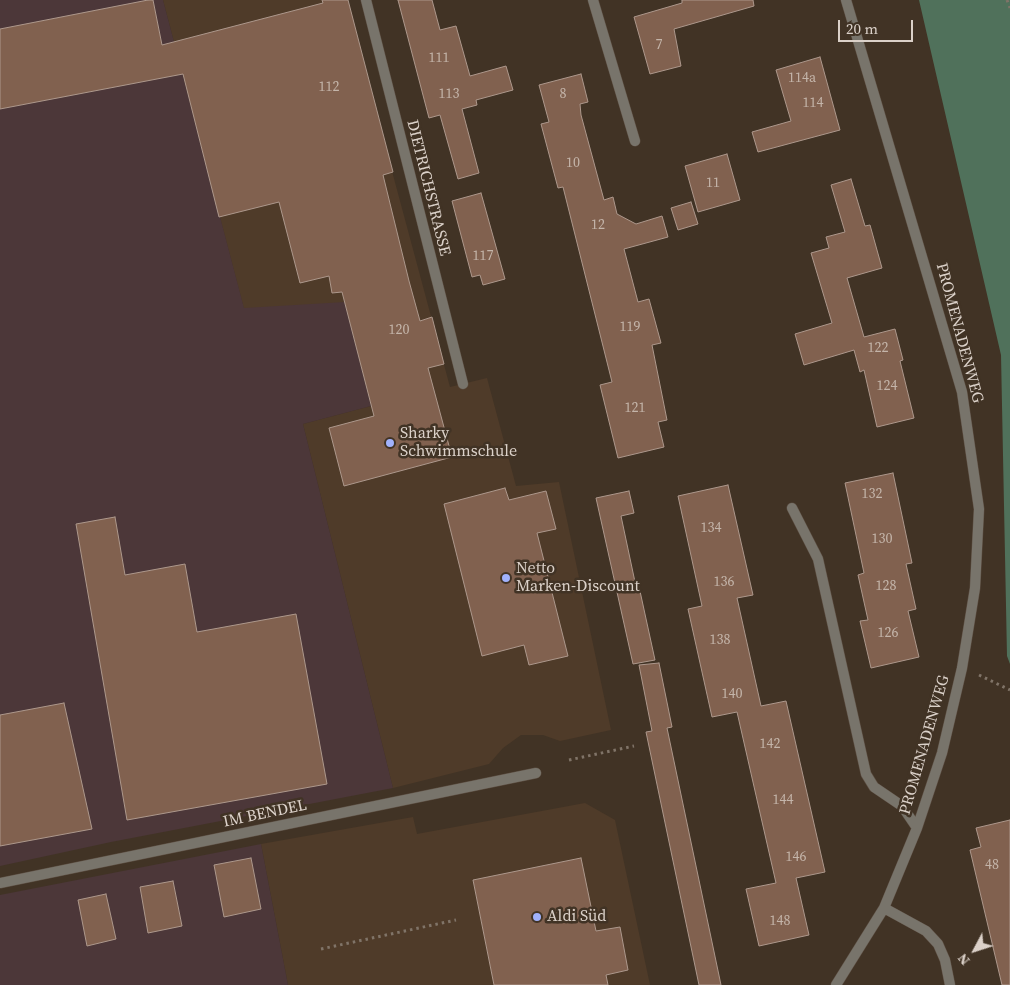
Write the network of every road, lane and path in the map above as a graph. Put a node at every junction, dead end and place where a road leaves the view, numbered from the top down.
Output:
1 (366, 0) edge
2 (593, 0) edge
3 (846, 0) edge
4 (1007, 0) edge
5 (1010, 8) edge
6 (635, 141) dead end
7 (463, 384) dead end
8 (792, 508) dead end
9 (962, 668) junction
10 (1010, 690) edge
11 (634, 746) dead end
12 (569, 760) dead end
13 (536, 773) dead end
14 (917, 828) junction
15 (0, 883) edge
16 (884, 908) junction
17 (456, 920) dead end
18 (321, 949) dead end
19 (836, 985) edge
20 (950, 985) edge

1 - 7 street, DIETRICHSTRASSE
2 - 6 street
3 - 9 street, PROMENADENWEG
4 - 5 path
8 - 14 street, PROMENADENWEG
9 - 10 path
9 - 14 street, PROMENADENWEG
11 - 12 path
13 - 15 street, IM BENDEL
14 - 16 street, PROMENADENWEG
16 - 19 street, PROMENADENWEG
16 - 20 street
17 - 18 path

